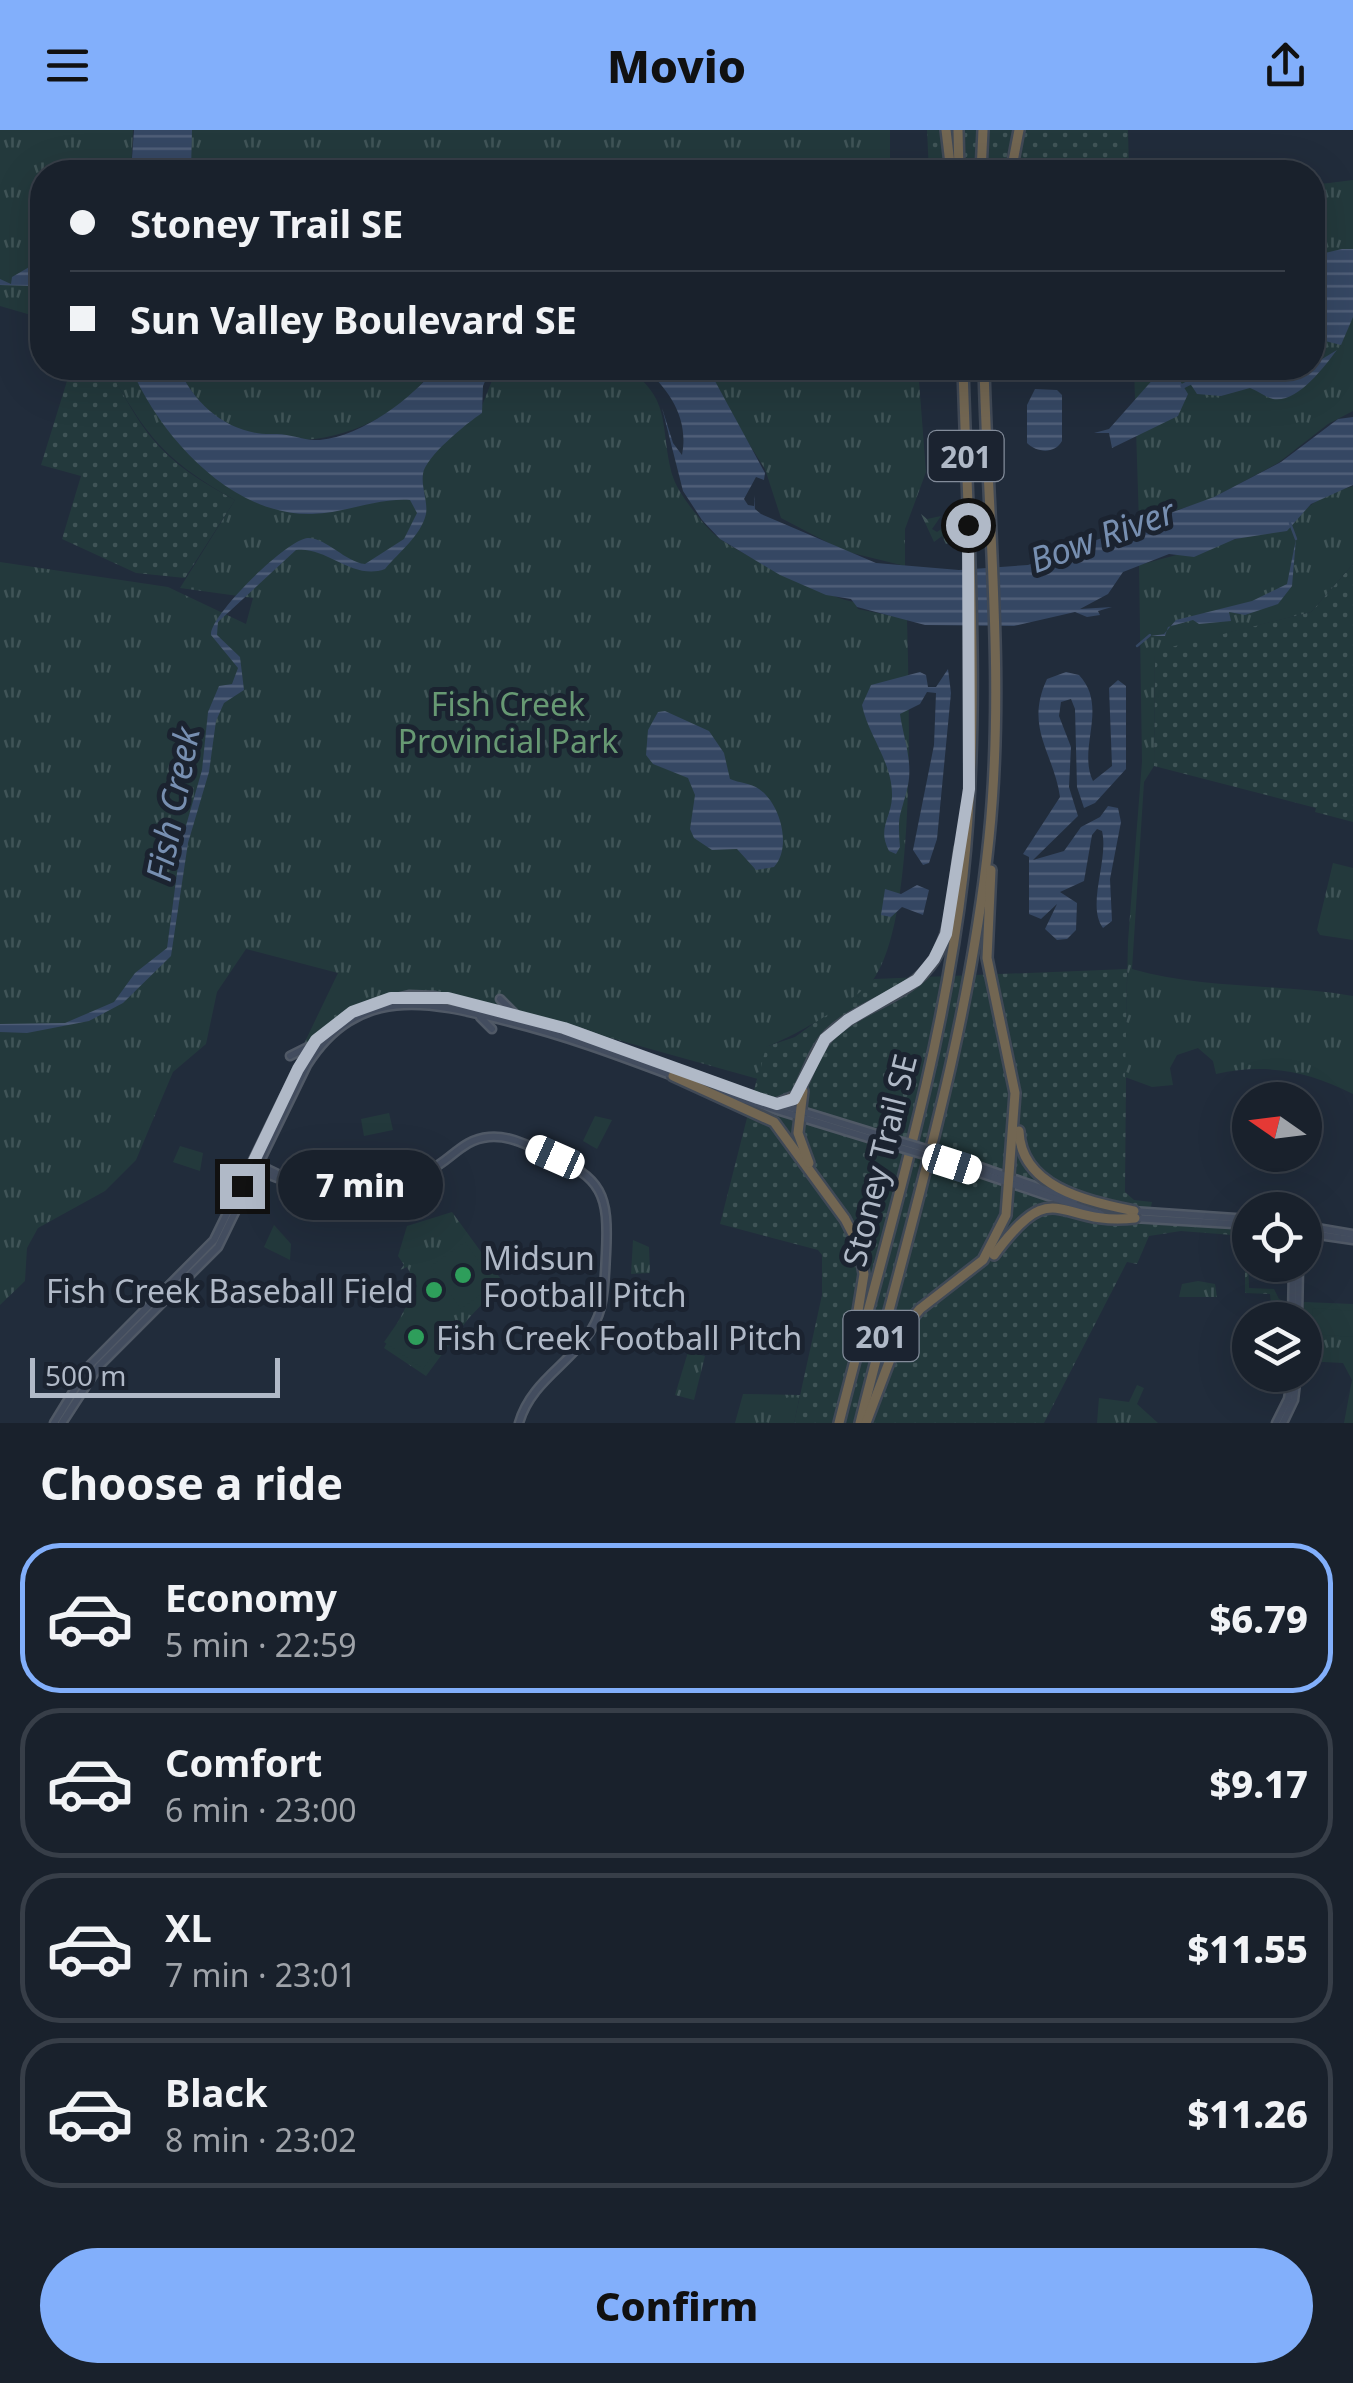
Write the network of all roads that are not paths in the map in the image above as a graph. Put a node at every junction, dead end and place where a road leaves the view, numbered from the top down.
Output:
1 (946, 130) edge
2 (958, 130) edge
3 (980, 130) edge
4 (1019, 130) edge
5 (950, 160) edge
6 (959, 160) edge
7 (980, 160) edge
8 (1014, 160) edge
9 (963, 380) edge
10 (985, 380) edge
11 (969, 789) junction
12 (993, 789) junction
13 (500, 999) dead end
14 (470, 1012) junction
15 (521, 1017) junction
16 (492, 1029) dead end
17 (316, 1040) junction
18 (1009, 1048) junction
19 (290, 1056) dead end
20 (806, 1074) junction
21 (673, 1076) junction
22 (777, 1104) junction
23 (800, 1114) junction
24 (255, 1166) junction
25 (267, 1175) junction
26 (1011, 1180) junction
27 (297, 1186) junction
28 (248, 1187) junction
29 (1134, 1214) junction
30 (1232, 1221) edge
31 (1322, 1226) edge
32 (1322, 1230) edge
33 (1332, 1230) junction
34 (1322, 1232) edge
35 (1353, 1237) edge
36 (860, 1246) junction
37 (923, 1306) junction
38 (1290, 1392) edge
39 (1282, 1421) edge
40 (58, 1423) edge
41 (519, 1423) edge
42 (838, 1423) edge
43 (863, 1423) edge
44 (1294, 1423) edge

1 - 5 highway
2 - 6 highway
3 - 7 highway
4 - 8 highway
9 - 11 highway, Stoney Trail SE / 201
10 - 12 highway, Stoney Trail SE / 201
11 - 20 highway
11 - 42 highway, Stoney Trail SE / 201
12 - 18 highway
12 - 43 highway, Stoney Trail SE / 201
13 - 15 main road
14 - 16 main road
14 - 21 main road
14 - 24 main road
15 - 17 main road
15 - 22 main road
17 - 19 main road
17 - 24 main road
18 - 26 highway
18 - 29 highway
20 - 22 highway
20 - 23 highway
21 - 23 main road
21 - 36 highway
22 - 23 main road
23 - 26 main road, bridge
23 - 36 highway
24 - 25 main road
24 - 27 main road
24 - 28 main road
24 - 40 main road
25 - 27 main road
25 - 28 main road
26 - 29 main road
26 - 37 highway
27 - 41 main road
28 - 40 main road
29 - 30 main road
29 - 37 highway
31 - 33 main road
32 - 33 main road
33 - 35 main road
34 - 35 main road
36 - 42 highway
37 - 43 highway
38 - 39 main road
39 - 44 main road

